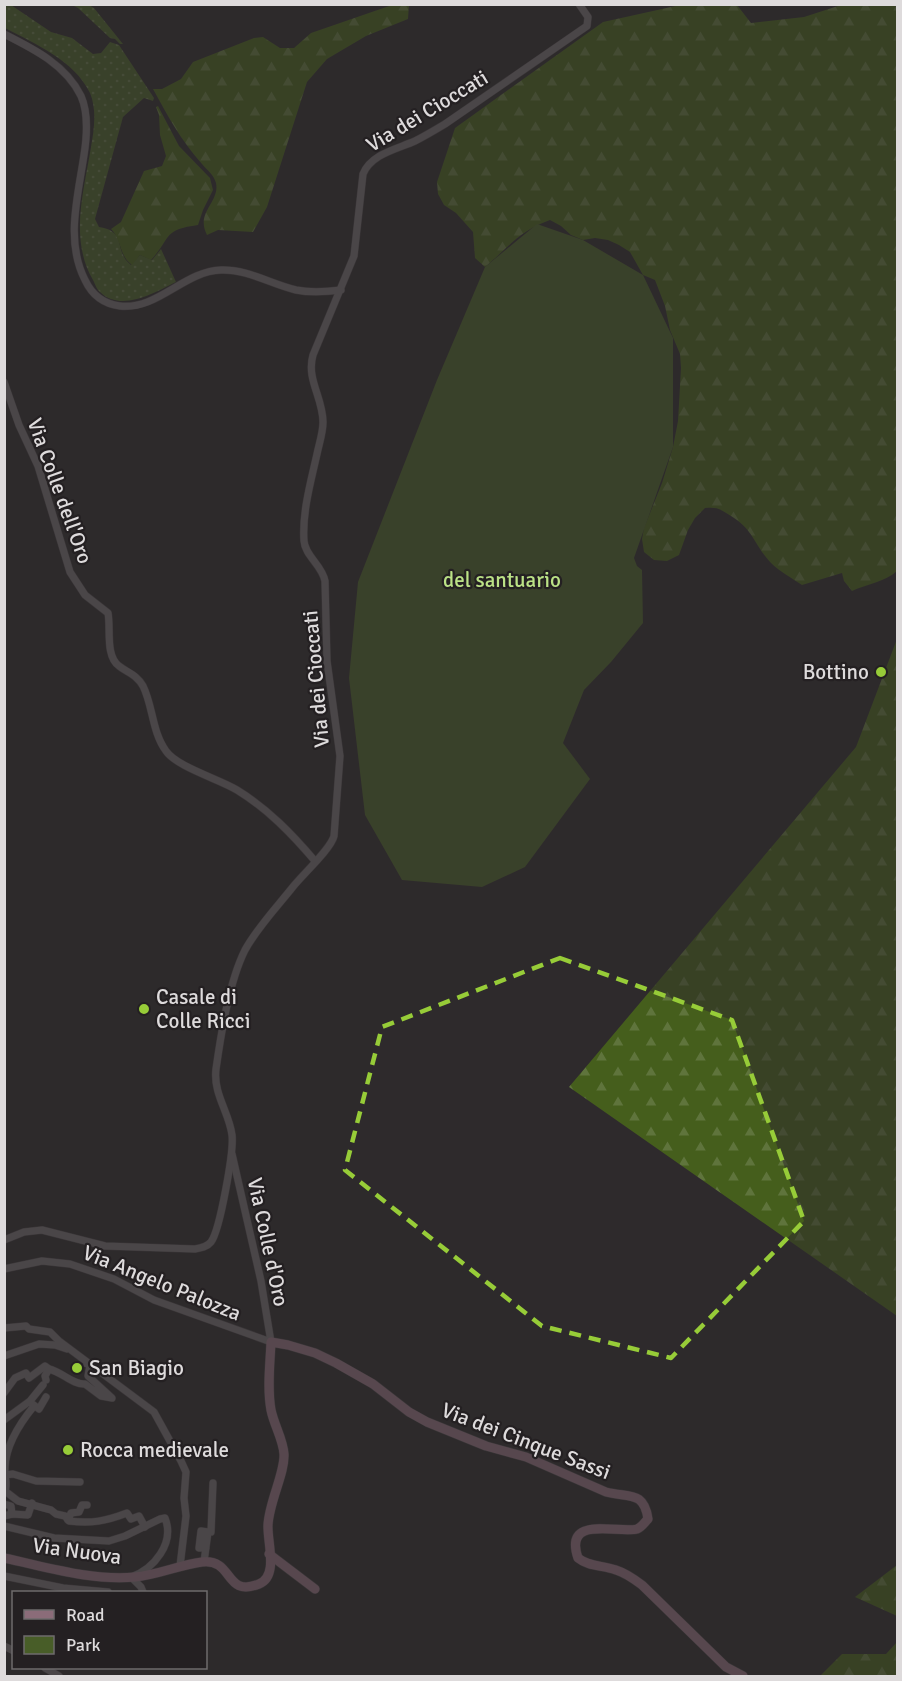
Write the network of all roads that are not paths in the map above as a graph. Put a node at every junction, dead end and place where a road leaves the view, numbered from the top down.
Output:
1 (579, 4) edge
2 (4, 34) edge
3 (341, 290) junction
4 (4, 382) edge
5 (315, 861) junction
6 (231, 1149) junction
7 (4, 1240) edge
8 (4, 1269) edge
9 (6, 1330) edge
10 (271, 1342) junction
11 (80, 1355) junction
12 (4, 1356) edge
13 (46, 1368) junction
14 (4, 1393) edge
15 (46, 1397) dead end
16 (32, 1404) junction
17 (4, 1420) edge
18 (5, 1475) edge
19 (80, 1482) dead end
20 (213, 1483) dead end
21 (5, 1491) edge
22 (32, 1503) junction
23 (4, 1504) edge
24 (87, 1505) dead end
25 (12, 1514) junction
26 (4, 1516) edge
27 (68, 1520) junction
28 (4, 1526) edge
29 (145, 1527) junction
30 (269, 1554) junction
31 (4, 1558) edge
32 (204, 1562) junction
33 (180, 1566) junction
34 (4, 1576) edge
35 (131, 1577) junction
36 (315, 1589) dead end
37 (92, 1591) edge
38 (142, 1591) edge
39 (743, 1677) edge

1 - 3 street, Via dei Cioccati
2 - 3 street
3 - 5 street, Via dei Cioccati
4 - 5 street, Via Colle dell'Oro
5 - 6 street, Via dei Cioccati
6 - 7 street, Via dei Cioccati
6 - 10 street, Via Colle d'Oro
8 - 10 street, Via Angelo Palozza
9 - 11 street
10 - 30 street
10 - 39 street, Via dei Cinque Sassi
11 - 12 street
11 - 13 street
11 - 33 street
13 - 14 street
13 - 16 street
15 - 16 street
16 - 17 street
16 - 18 street
18 - 19 street
18 - 21 street
20 - 32 street
21 - 22 street
22 - 25 street
22 - 27 street
23 - 25 street
24 - 27 street
25 - 26 street
27 - 29 street
28 - 29 street
29 - 35 street
30 - 32 street
30 - 36 street
31 - 35 street, Via Nuova
32 - 33 street, Via Nuova
33 - 35 street, Via Nuova
34 - 37 street
35 - 38 street

